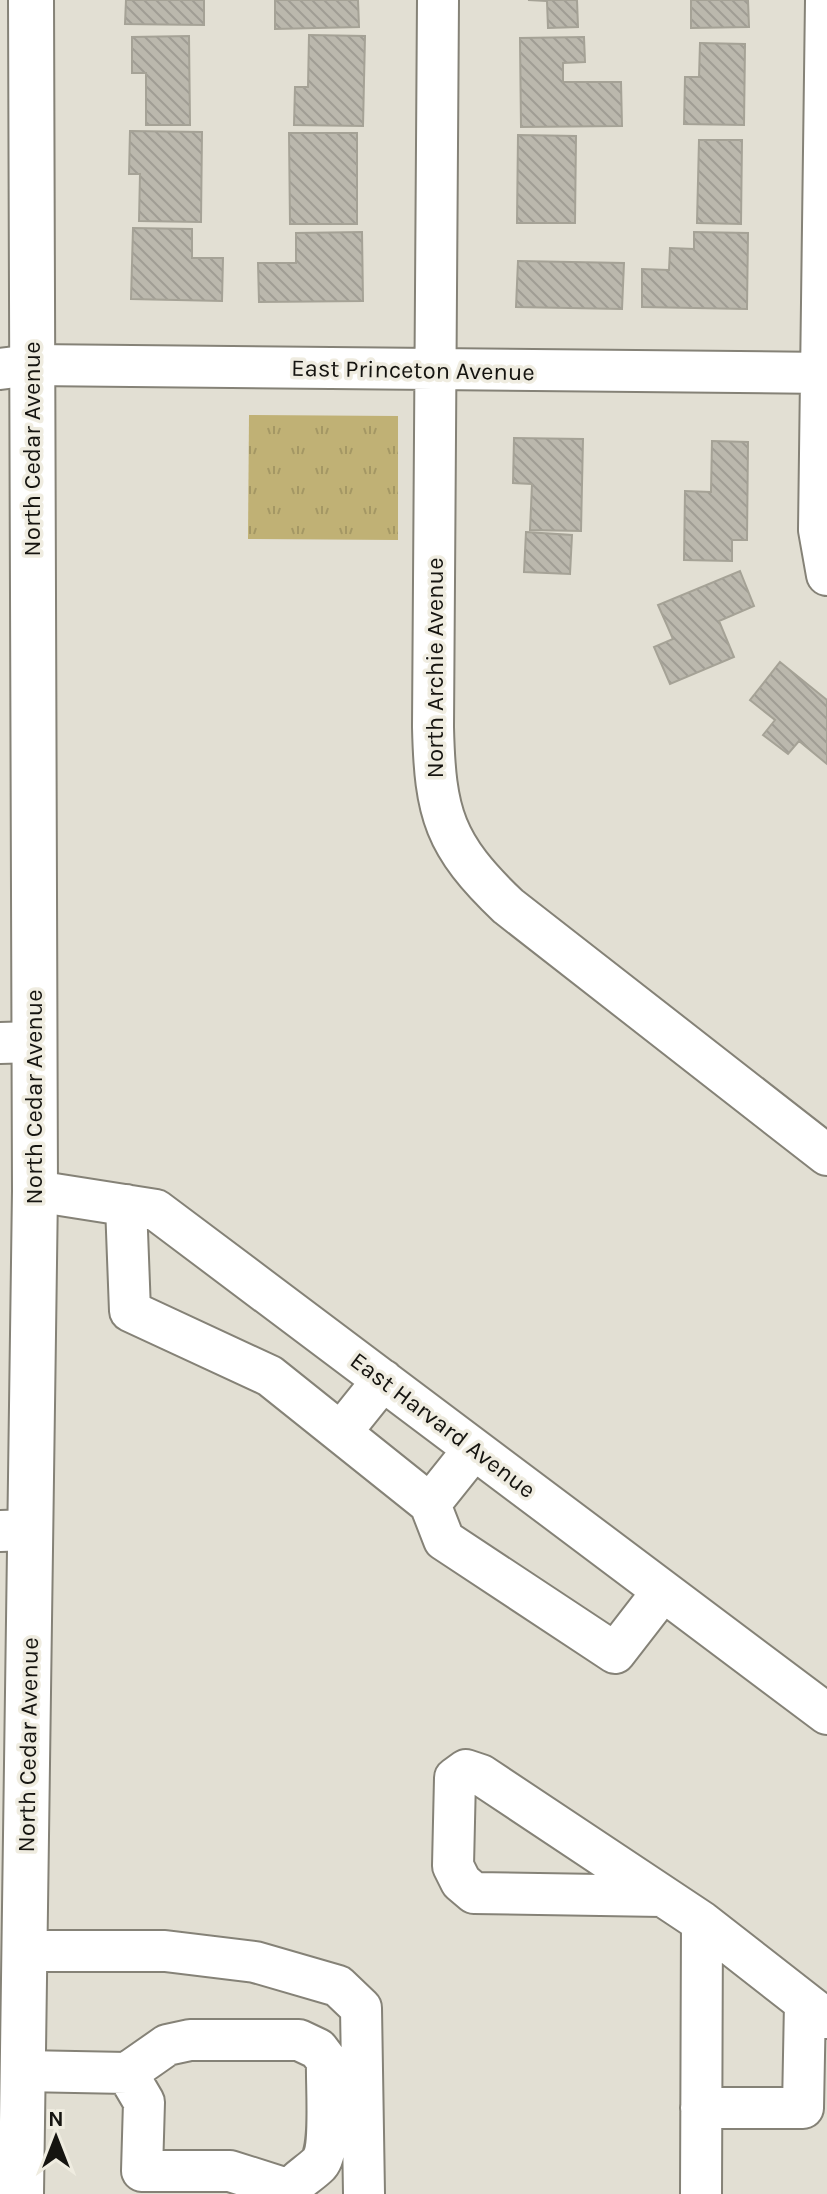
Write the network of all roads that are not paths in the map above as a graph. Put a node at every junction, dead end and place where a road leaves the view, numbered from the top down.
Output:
1 (31, 0) edge
2 (438, 0) edge
3 (826, 0) edge
4 (16, 367) edge
5 (437, 371) junction
6 (825, 373) edge
7 (827, 575) edge
8 (17, 1042) edge
9 (827, 1155) edge
10 (35, 1191) junction
11 (126, 1205) junction
12 (383, 1380) junction
13 (342, 1431) junction
14 (474, 1449) junction
15 (430, 1504) junction
16 (15, 1530) edge
17 (663, 1591) junction
18 (827, 1714) edge
19 (662, 1896) junction
20 (702, 1922) junction
21 (25, 1951) junction
22 (816, 2011) edge
23 (23, 2071) junction
24 (127, 2073) junction
25 (701, 2108) junction
26 (290, 2192) edge
27 (21, 2194) edge
28 (364, 2194) edge
29 (701, 2194) edge

1 - 4 main road, North Cedar Avenue
2 - 5 street, North Archie Avenue
3 - 6 street
4 - 5 street, East Princeton Avenue
4 - 8 main road, North Cedar Avenue
5 - 6 street, East Princeton Avenue
5 - 9 street, North Archie Avenue
6 - 7 street
8 - 10 main road, North Cedar Avenue
10 - 11 street, East Harvard Avenue
10 - 16 main road, North Cedar Avenue
11 - 12 street, East Harvard Avenue
11 - 13 street
12 - 13 street
12 - 14 street, East Harvard Avenue
13 - 15 street
14 - 15 street
14 - 17 street, East Harvard Avenue
15 - 17 street
16 - 21 main road, North Cedar Avenue
17 - 18 street, East Harvard Avenue
19 - 19 street
19 - 20 street
20 - 22 street
20 - 25 street
21 - 23 main road, North Cedar Avenue
21 - 28 street
22 - 25 street
23 - 24 street
23 - 27 main road, North Cedar Avenue
24 - 26 street
24 - 26 street
25 - 29 street

